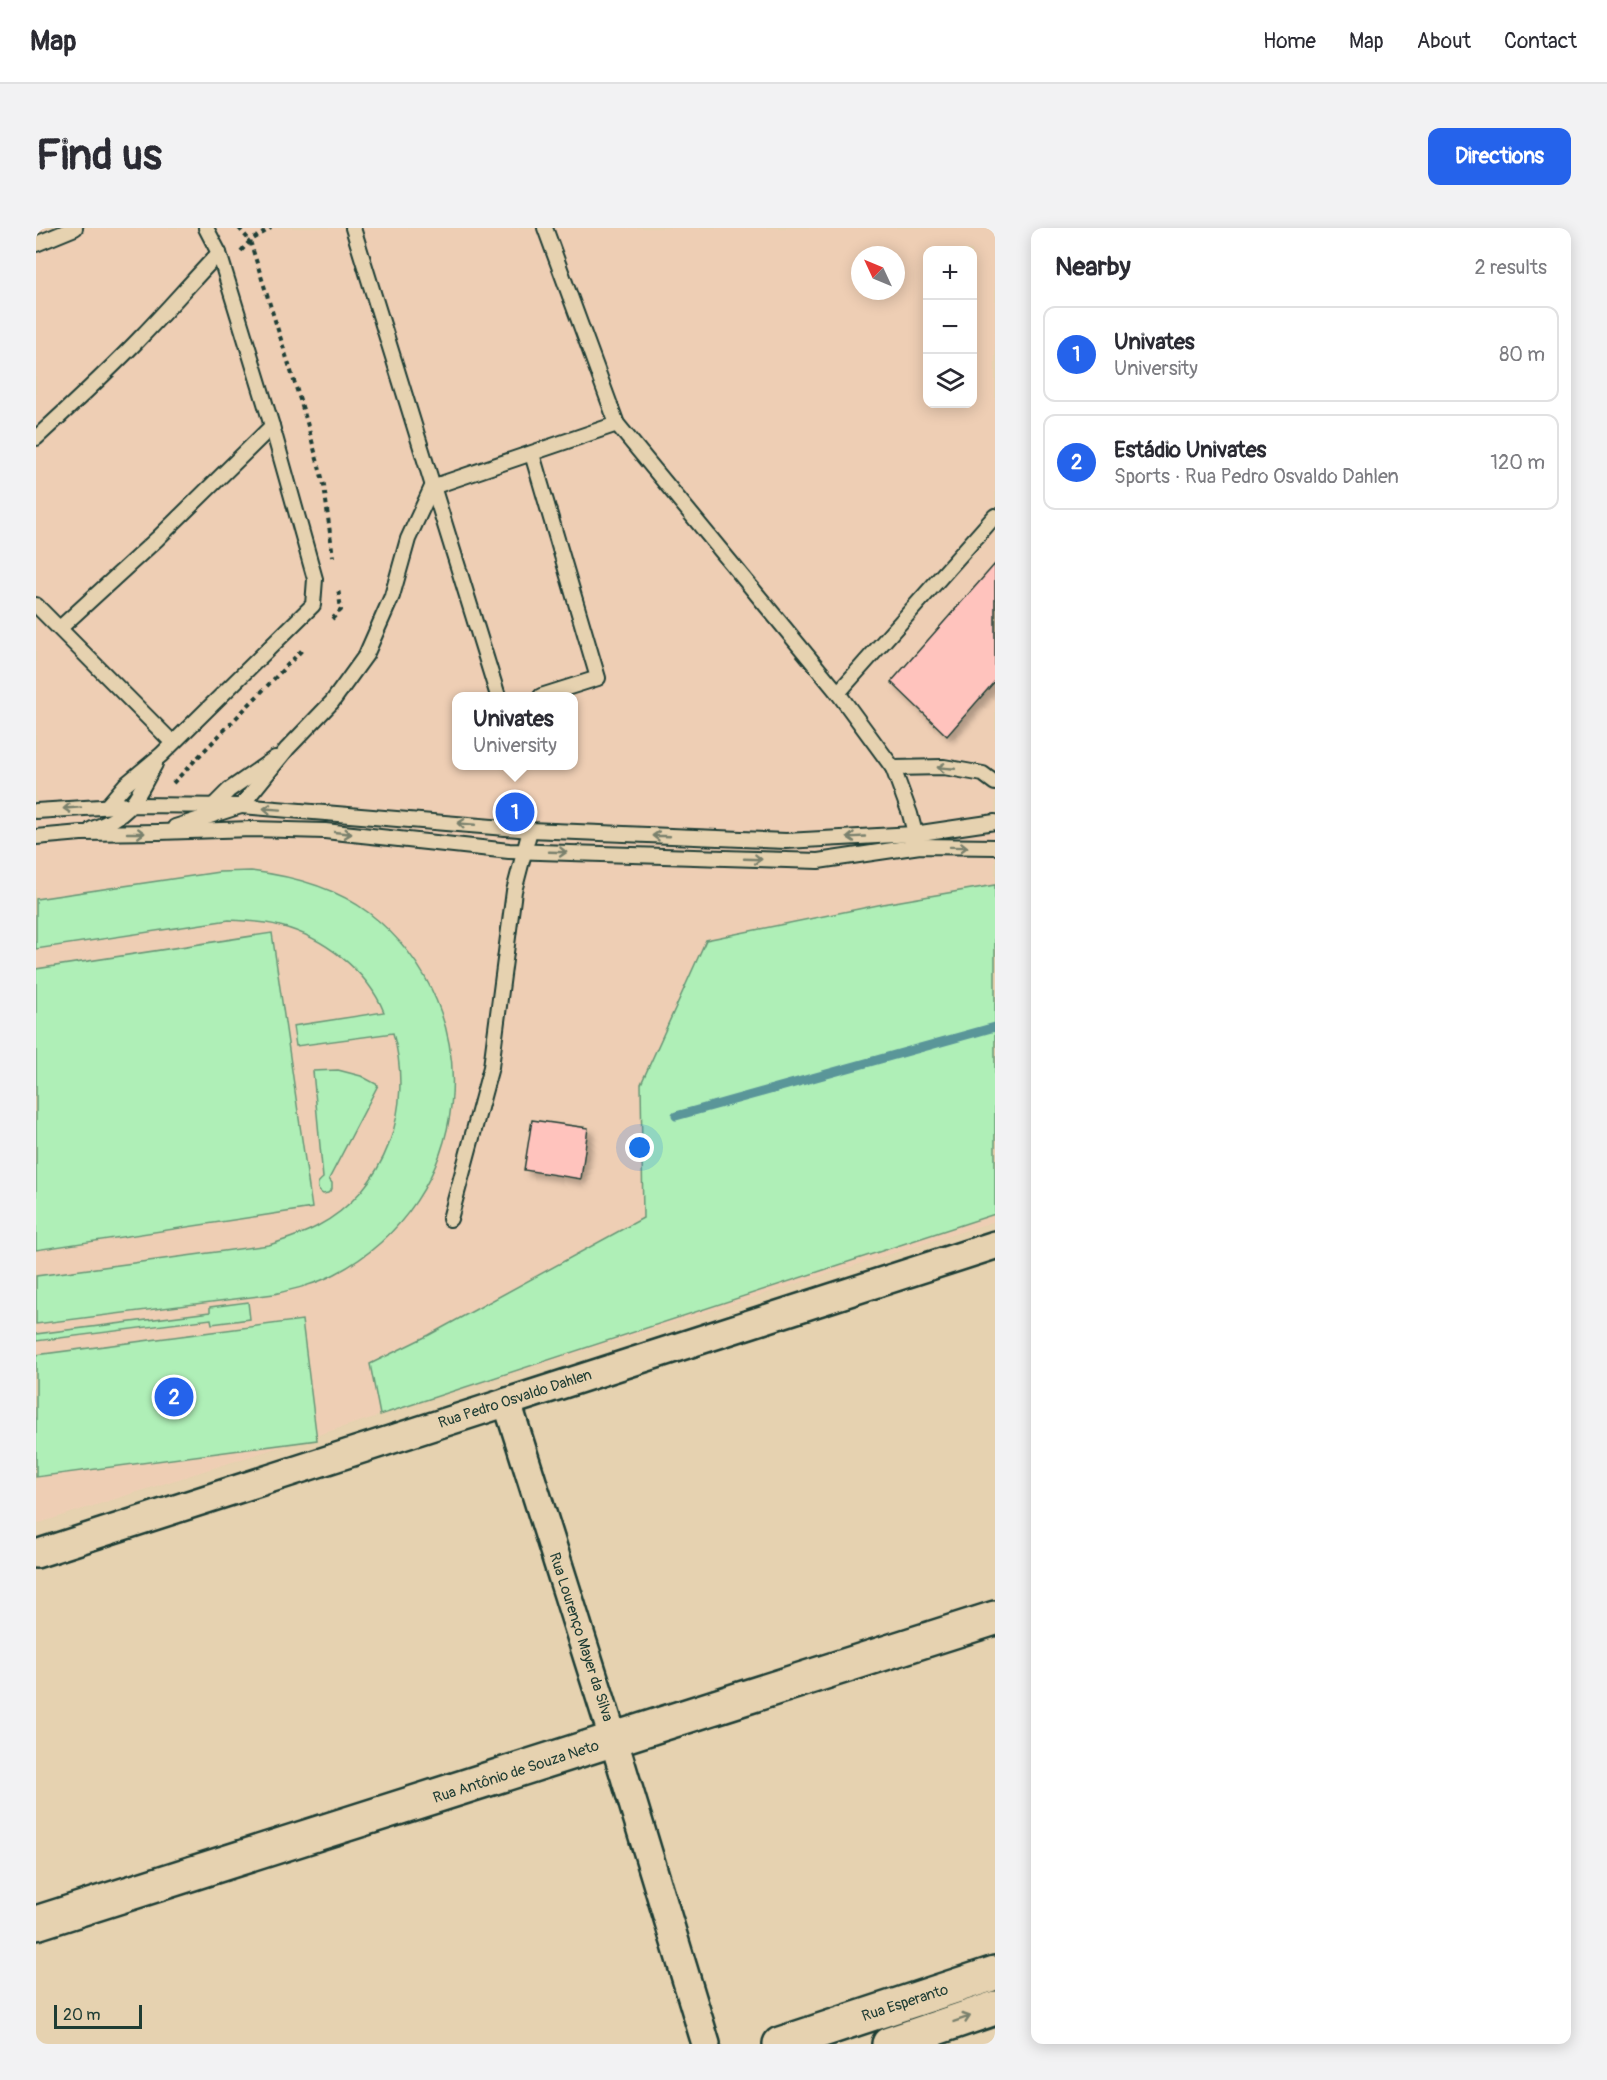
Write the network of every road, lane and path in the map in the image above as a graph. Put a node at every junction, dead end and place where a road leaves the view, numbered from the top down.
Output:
1 (75, 228) edge
2 (206, 228) edge
3 (240, 228) edge
4 (353, 228) edge
5 (545, 228) edge
6 (36, 244) edge
7 (219, 253) junction
8 (617, 424) junction
9 (272, 426) junction
10 (36, 438) edge
11 (532, 454) junction
12 (432, 487) junction
13 (995, 516) edge
14 (334, 565) dead end
15 (338, 587) dead end
16 (36, 605) edge
17 (324, 627) dead end
18 (60, 628) junction
19 (307, 644) dead end
20 (497, 692) edge
21 (554, 692) edge
22 (838, 693) junction
23 (172, 742) junction
24 (287, 749) junction
25 (160, 755) junction
26 (893, 768) junction
27 (995, 783) edge
28 (142, 786) junction
29 (133, 805) junction
30 (107, 806) junction
31 (213, 806) junction
32 (241, 806) junction
33 (36, 811) edge
34 (995, 822) edge
35 (530, 830) junction
36 (159, 832) junction
37 (81, 833) junction
38 (36, 837) edge
39 (917, 840) junction
40 (994, 846) edge
41 (523, 851) junction
42 (450, 1219) dead end
43 (995, 1245) edge
44 (507, 1402) junction
45 (36, 1554) edge
46 (995, 1618) edge
47 (614, 1741) junction
48 (36, 1923) edge
49 (995, 1972) edge
50 (995, 2008) edge
51 (706, 2044) edge
52 (780, 2044) edge
53 (889, 2044) edge

1 - 6 lane
2 - 7 lane
3 - 14 path
4 - 12 lane
5 - 8 lane
7 - 9 lane
7 - 10 lane
8 - 11 lane
8 - 22 lane
9 - 18 lane
9 - 23 lane
11 - 12 lane
11 - 21 lane
12 - 20 lane
12 - 24 lane
13 - 22 lane
15 - 17 path
16 - 18 lane
18 - 23 lane
19 - 28 path
22 - 26 lane
23 - 25 lane
24 - 31 lane
24 - 32 lane
25 - 28 lane
25 - 30 lane
27 -> 26 lane
26 - 39 lane
28 - 29 lane
29 - 30 lane
29 - 31 lane
29 - 37 lane
30 -> 33 lane
31 - 32 lane
35 -> 32 lane
32 - 36 lane
34 - 39 lane
39 -> 35 lane
35 - 41 lane
37 -> 36 lane
36 -> 41 lane
37 - 38 lane
39 -> 40 lane
41 -> 39 lane
41 - 42 lane
43 - 44 street, Rua Pedro Osvaldo Dahlen
44 - 45 street, Rua Pedro Osvaldo Dahlen
44 - 47 street, Rua Lourenço Mayer da Silva
46 - 47 street, Rua Antônio de Souza Neto
47 - 48 street, Rua Antônio de Souza Neto
47 - 51 street, Rua Lourenço Mayer da Silva
49 - 52 street, Rua Esperanto
53 -> 50 street

